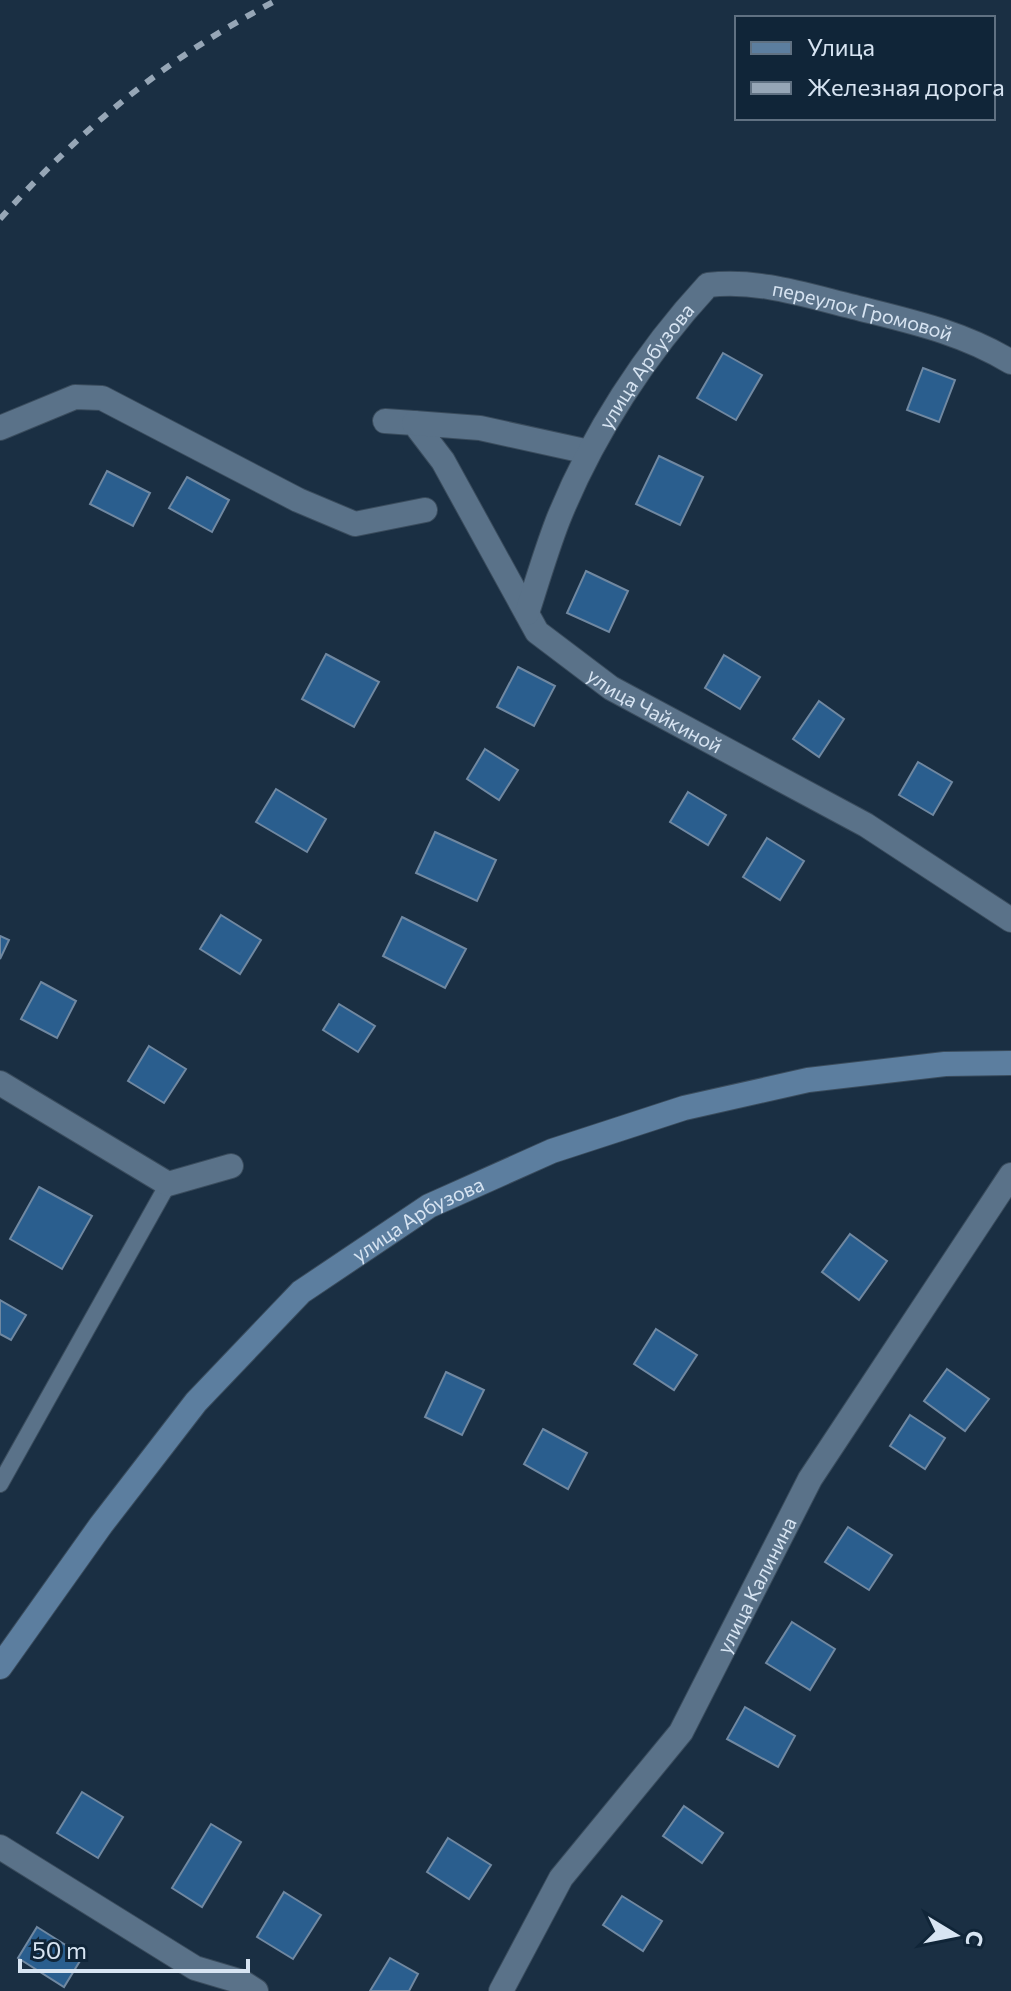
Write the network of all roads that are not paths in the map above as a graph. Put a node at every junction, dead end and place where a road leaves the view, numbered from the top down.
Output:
1 (708, 285) joint
2 (1011, 362) edge
3 (385, 421) dead end
4 (414, 423) junction
5 (0, 428) edge
6 (589, 452) junction
7 (425, 510) dead end
8 (527, 613) junction
9 (1011, 920) edge
10 (1011, 1063) edge
11 (0, 1083) edge
12 (231, 1166) dead end
13 (1011, 1175) edge
14 (168, 1184) junction
15 (0, 1484) edge
16 (0, 1667) edge
17 (0, 1847) edge
18 (256, 1991) edge
19 (501, 1991) edge

1 - 2 street, переулок Громовой
1 - 6 street, улица Арбузова
3 - 4 street
4 - 6 street, улица Арбузова
4 - 8 street, улица Чайкиной
5 - 7 street
6 - 8 street, улица Арбузова
8 - 9 street, улица Чайкиной
10 - 16 street, улица Арбузова
11 - 14 street
12 - 14 street
13 - 19 street, улица Калинина
14 - 15 lane
17 - 18 street

